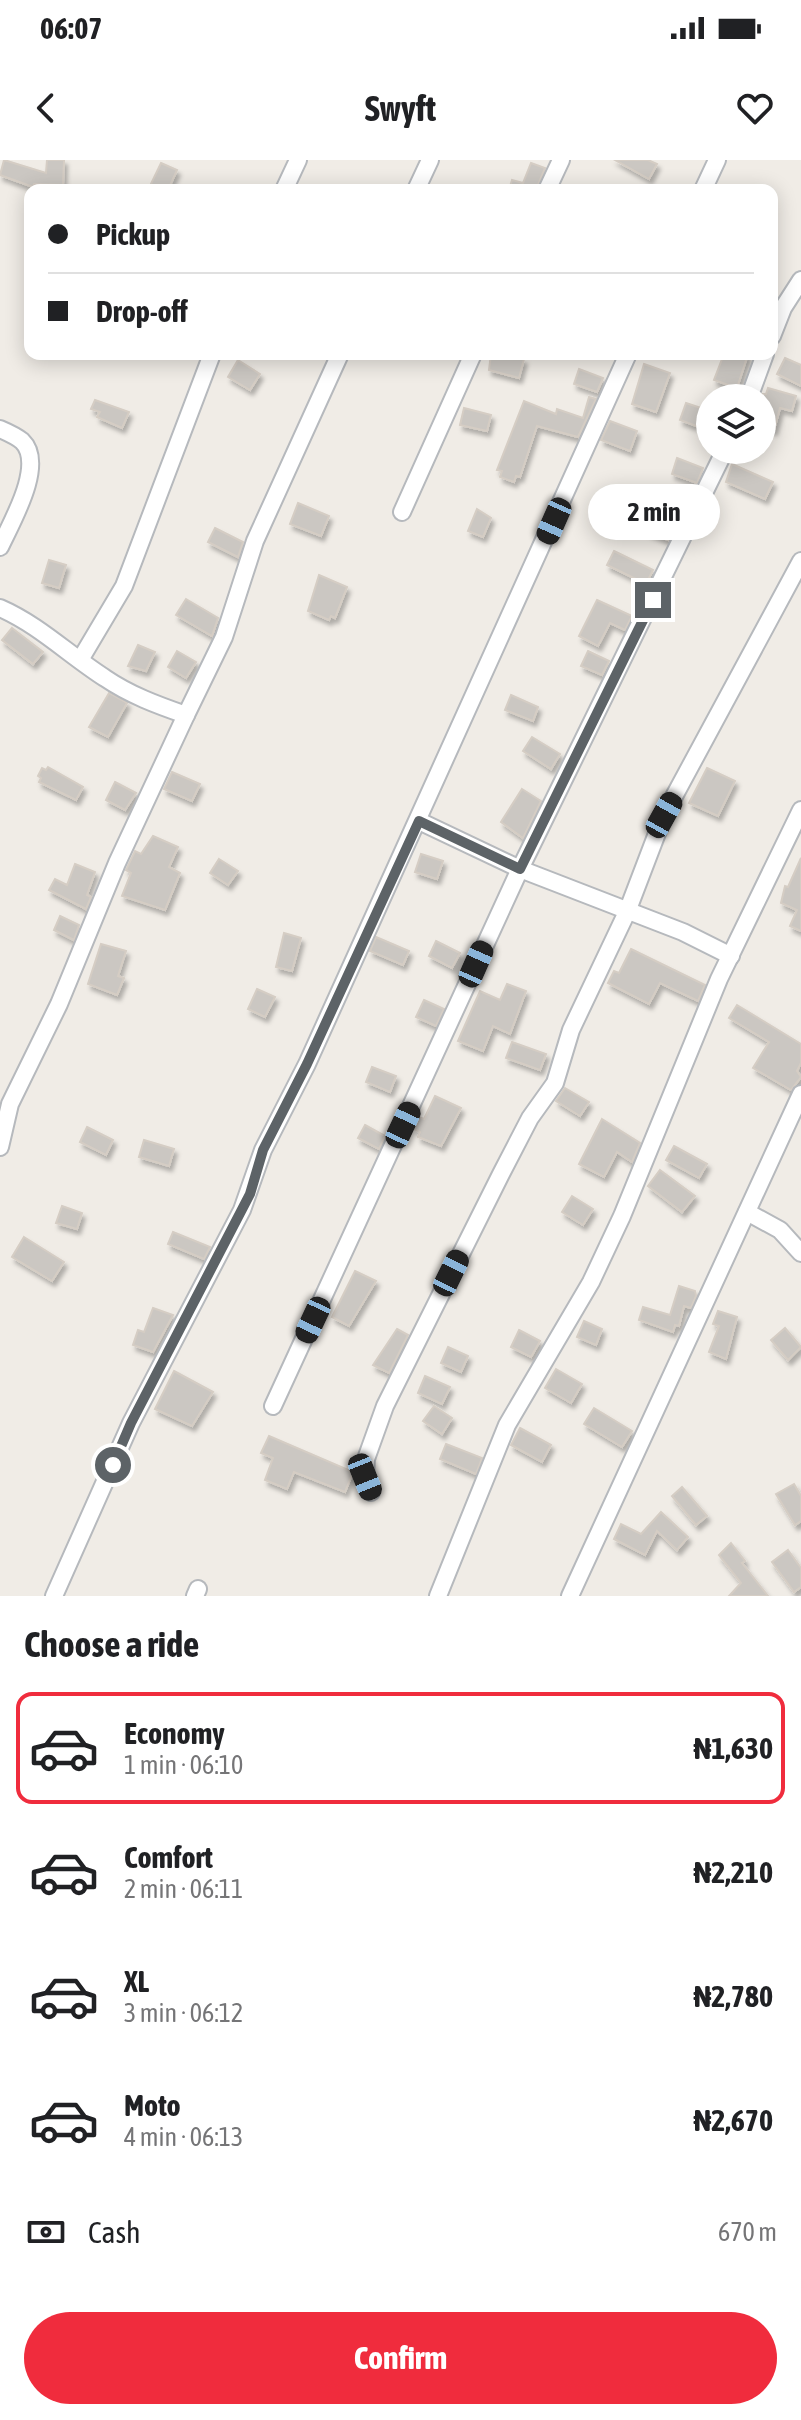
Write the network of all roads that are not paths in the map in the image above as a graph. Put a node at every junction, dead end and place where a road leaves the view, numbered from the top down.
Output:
1 (298, 160) edge
2 (430, 160) edge
3 (561, 160) edge
4 (717, 160) edge
5 (287, 184) edge
6 (419, 184) edge
7 (550, 184) edge
8 (706, 184) edge
9 (801, 280) edge
10 (778, 321) edge
11 (210, 360) edge
12 (337, 360) edge
13 (470, 360) edge
14 (625, 360) edge
15 (763, 360) edge
16 (754, 384) edge
17 (0, 429) edge
18 (718, 464) edge
19 (402, 512) dead end
20 (0, 547) edge
21 (801, 561) edge
22 (0, 608) edge
23 (80, 660) junction
24 (186, 715) junction
25 (801, 810) edge
26 (419, 821) junction
27 (520, 869) junction
28 (627, 912) junction
29 (731, 956) junction
30 (801, 1094) edge
31 (0, 1147) edge
32 (747, 1212) junction
33 (801, 1253) edge
34 (273, 1406) dead end
35 (371, 1492) dead end
36 (54, 1596) edge
37 (438, 1596) edge
38 (570, 1596) edge

1 - 5 street
2 - 6 street
3 - 7 street
4 - 8 street
9 - 10 street
11 - 23 street
12 - 24 street
13 - 19 street
14 - 26 street
15 - 16 street
17 - 20 street
18 - 27 street
21 - 28 street
22 - 23 street
23 - 24 street
24 - 31 street
25 - 29 street
26 - 27 street
26 - 36 street
27 - 28 street
27 - 34 street
28 - 29 street
28 - 35 street
29 - 37 street
30 - 32 street
32 - 33 street
32 - 38 street

